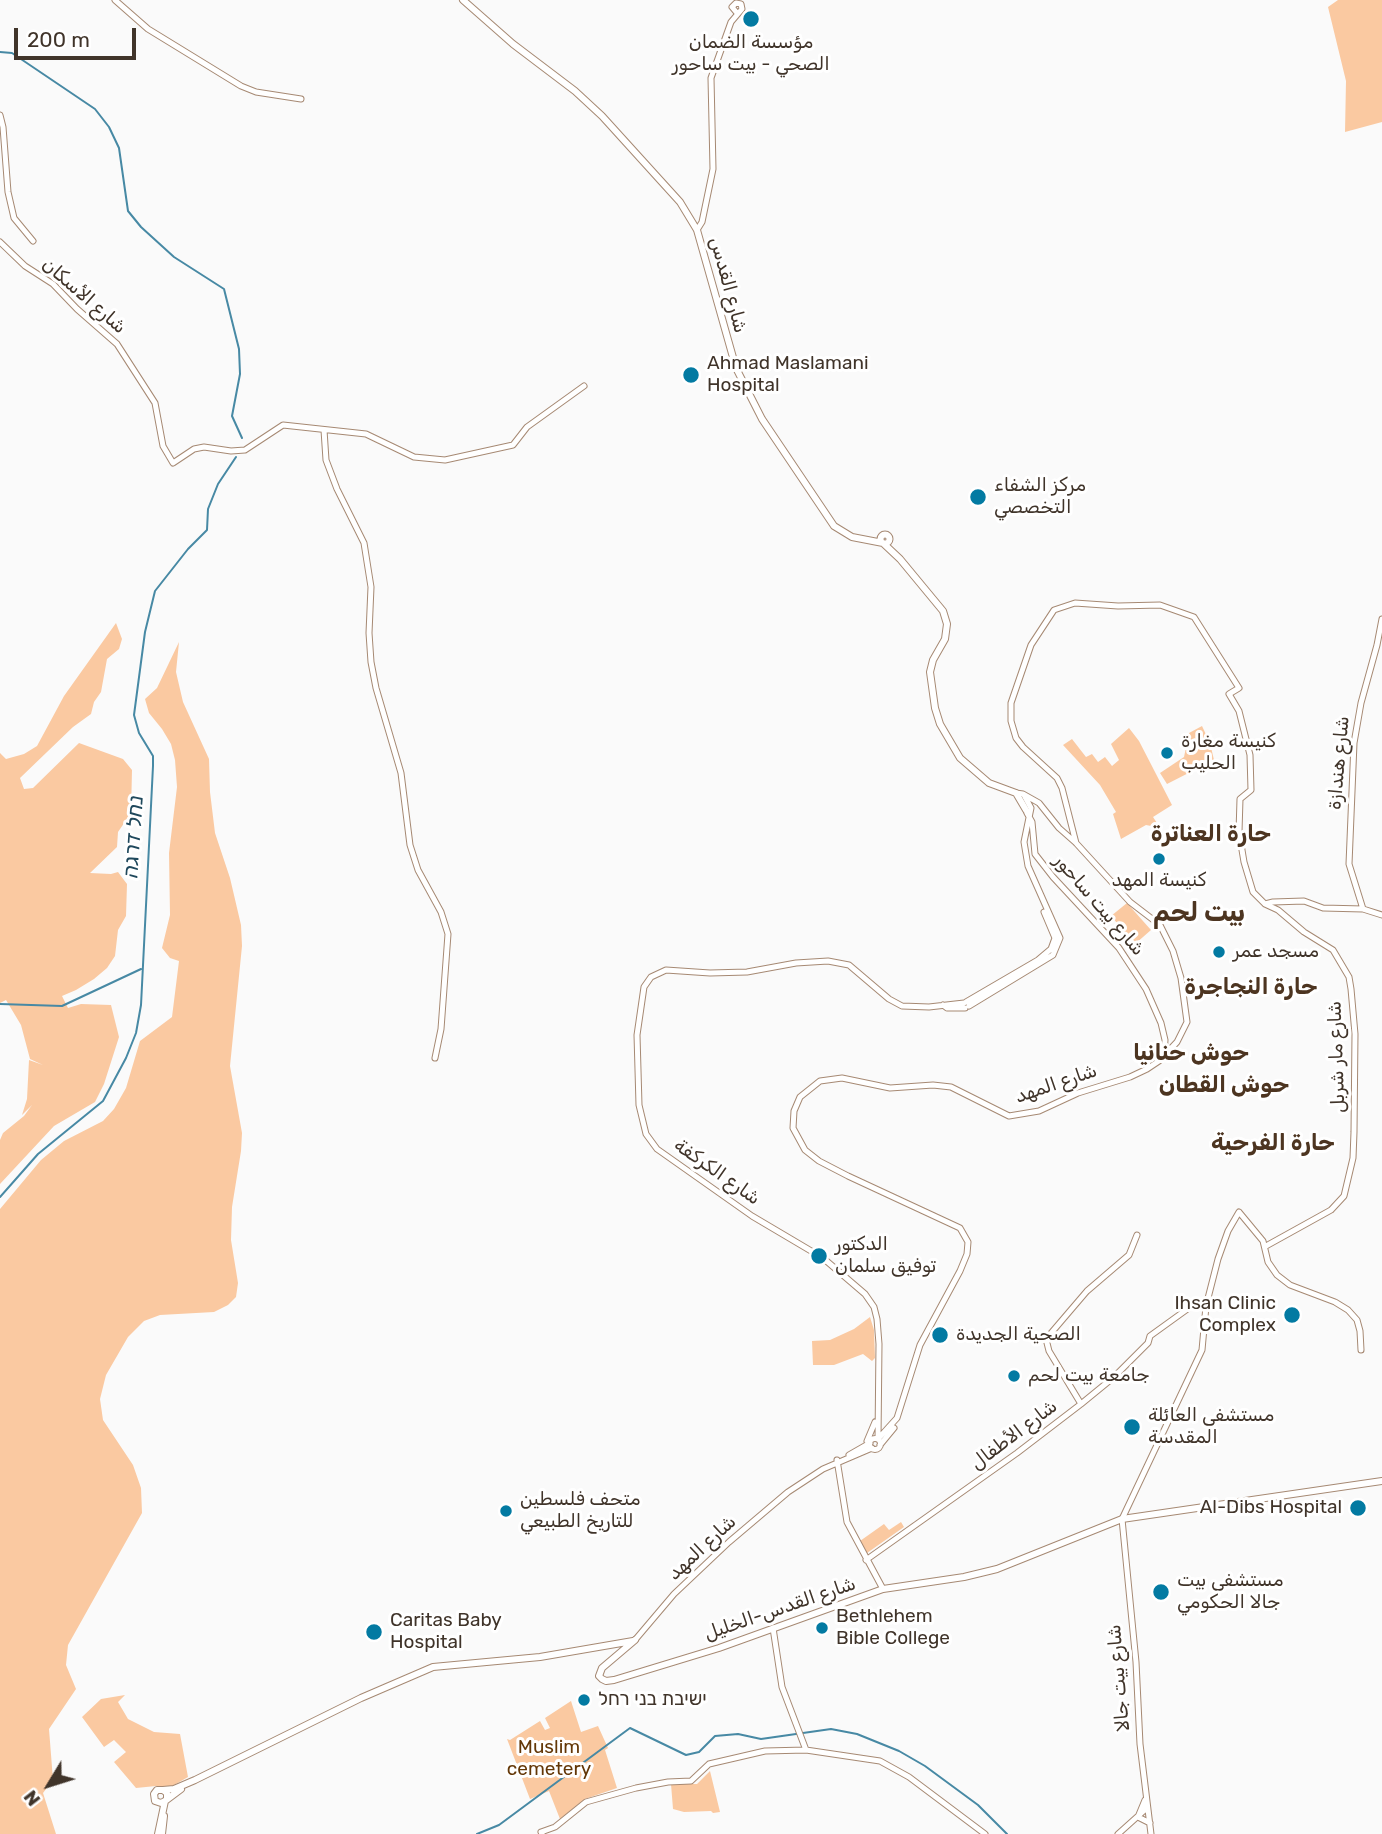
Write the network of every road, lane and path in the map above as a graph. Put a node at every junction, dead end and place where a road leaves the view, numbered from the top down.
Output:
1 (115, 0) edge
2 (463, 0) edge
3 (741, 2) edge
4 (302, 99) dead end
5 (0, 115) edge
6 (697, 230) junction
7 (33, 241) dead end
8 (0, 243) edge
9 (584, 386) dead end
10 (324, 430) junction
11 (1382, 620) edge
12 (1020, 793) junction
13 (1039, 803) junction
14 (1028, 811) junction
15 (1076, 843) junction
16 (1265, 904) junction
17 (1363, 909) junction
18 (1382, 915) edge
19 (1164, 1055) junction
20 (435, 1058) dead end
21 (1137, 1235) dead end
22 (1266, 1246) junction
23 (1206, 1306) junction
24 (924, 1339) junction
25 (1361, 1350) dead end
26 (1081, 1404) junction
27 (877, 1419) junction
28 (888, 1429) junction
29 (870, 1434) junction
30 (879, 1442) junction
31 (870, 1444) junction
32 (862, 1448) junction
33 (835, 1463) junction
34 (1382, 1481) edge
35 (1122, 1519) junction
36 (866, 1560) junction
37 (883, 1588) junction
38 (773, 1628) junction
39 (635, 1640) junction
40 (806, 1750) junction
41 (195, 1780) junction
42 (163, 1790) junction
43 (1146, 1798) junction
44 (166, 1800) junction
45 (157, 1802) junction
46 (163, 1810) junction
47 (1147, 1811) junction
48 (1138, 1817) junction
49 (160, 1818) junction
50 (1150, 1823) junction
51 (160, 1834) edge
52 (542, 1834) edge
53 (985, 1834) edge
54 (1118, 1834) edge
55 (1151, 1834) edge

1 - 4 street
2 - 6 main road, شارع القدس
3 - 6 street
5 - 7 street, شارع الأسكان
6 - 12 main road, شارع القدس
8 - 10 street, شارع الأسكان
9 - 10 street, شارع الأسكان
10 - 20 street
11 - 17 street, شارع هندازة
12 - 13 street
12 - 14 main road
13 - 14 street
13 - 15 street
14 - 19 street, شارع بيت ساحور
14 - 27 street, شارع الكركفة
15 - 16 street, شارع مار شربل
15 - 19 street, شارع المهد
16 - 17 street
16 - 22 street, شارع مار شربل
17 - 18 street
19 - 24 street, شارع المهد
21 - 26 street
22 - 23 street
22 - 25 street
23 - 26 street, شارع الأطفال
23 - 35 street
24 - 28 street, شارع المهد
24 - 30 street, شارع المهد
26 - 36 street, شارع الأطفال
27 - 28 street
27 - 29 street
27 - 30 street, شارع الكركفة
28 - 30 street, شارع المهد
29 - 31 street
29 - 32 street
30 - 31 street
31 - 32 street
31 - 33 street, شارع المهد
32 - 33 street
33 - 36 street
33 - 39 street, شارع المهد
34 - 35 main road, شارع القدس-الخليل
35 - 37 main road, شارع القدس-الخليل
35 - 43 street, شارع بيت جالا
36 - 37 street
37 - 38 main road, شارع القدس-الخليل
38 - 39 main road, شارع القدس-الخليل
38 - 40 street
39 - 41 main road
40 - 52 street
40 - 53 street
41 - 42 main road
41 - 44 main road
42 - 44 main road
42 - 45 main road
43 - 47 street, شارع بيت جالا
43 - 48 street
44 - 45 main road
44 - 46 main road
45 - 49 main road
46 - 49 main road
46 - 51 main road
47 - 48 street
47 - 50 street, شارع بيت جالا
48 - 50 street
48 - 54 street
49 - 51 main road
50 - 55 street, شارع بيت جالا

